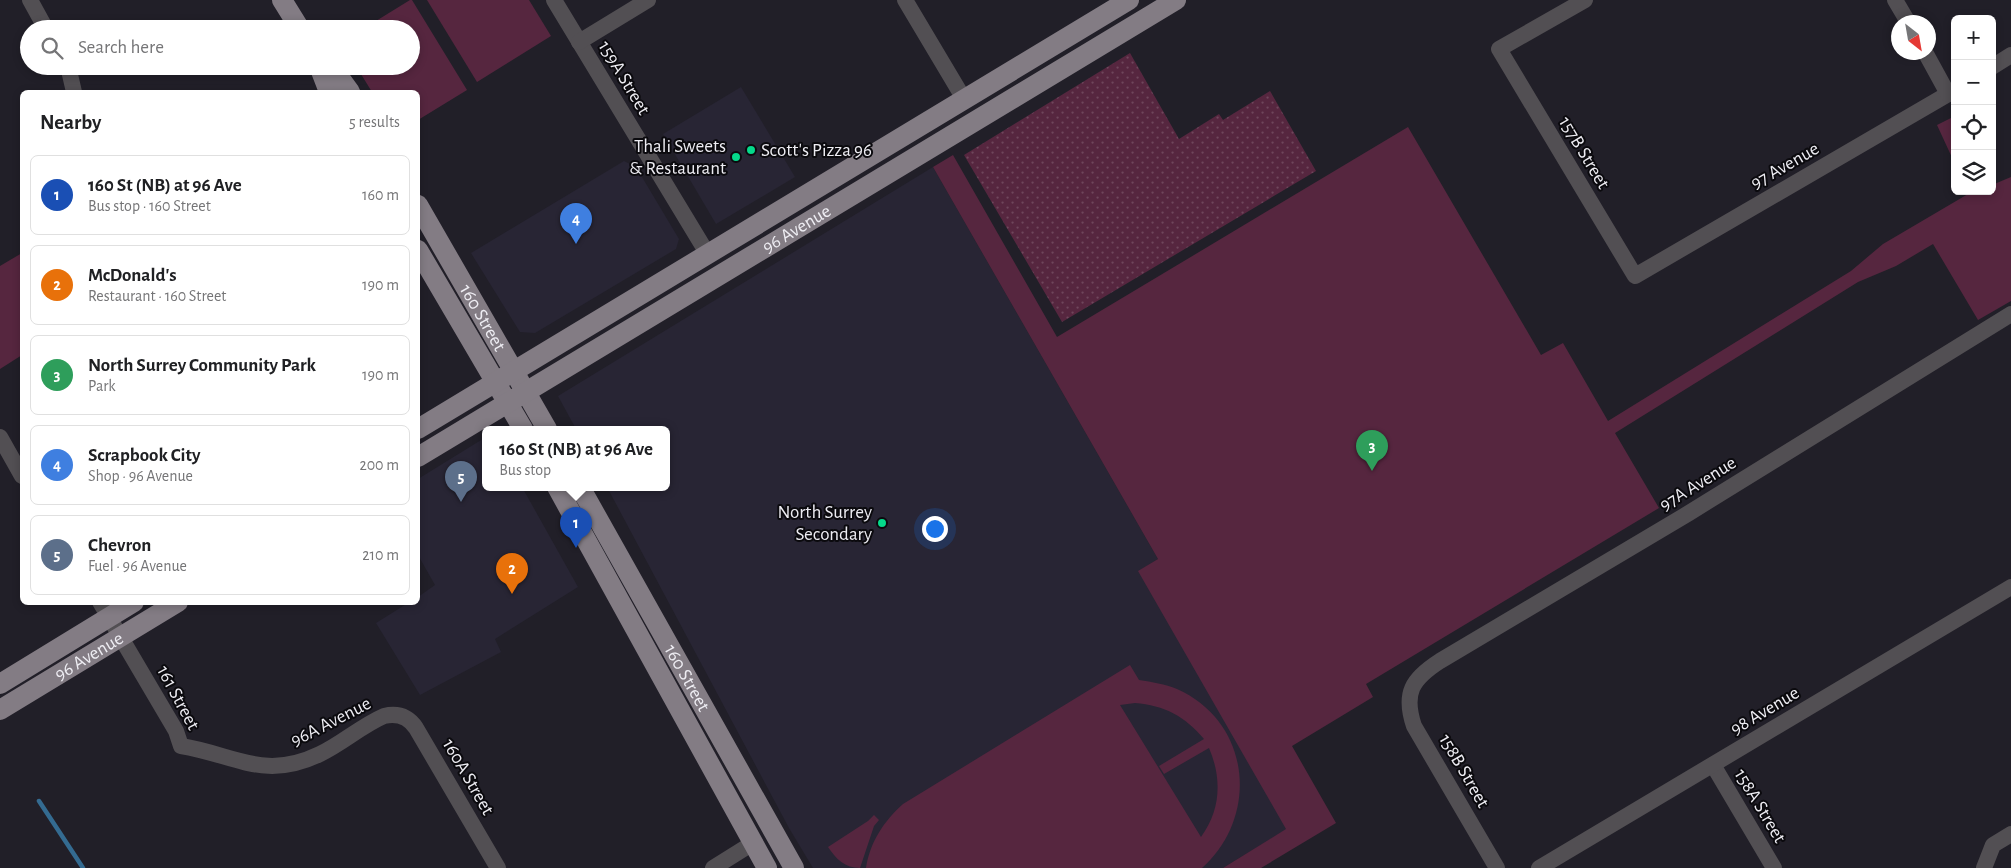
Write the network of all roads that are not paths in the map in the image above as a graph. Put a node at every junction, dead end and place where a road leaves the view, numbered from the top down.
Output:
1 (30, 0) edge
2 (282, 0) edge
3 (554, 0) edge
4 (648, 0) edge
5 (904, 0) edge
6 (1129, 0) edge
7 (1176, 0) edge
8 (1585, 0) edge
9 (1895, 0) edge
10 (1904, 15) edge
11 (41, 20) edge
12 (294, 20) edge
13 (579, 42) junction
14 (2011, 55) edge
15 (1930, 60) edge
16 (1996, 64) edge
17 (70, 75) edge
18 (323, 75) edge
19 (337, 75) edge
20 (74, 90) edge
21 (329, 90) edge
22 (349, 90) edge
23 (1951, 92) edge
24 (964, 99) junction
25 (420, 208) edge
26 (420, 253) edge
27 (707, 253) junction
28 (1635, 276) joint
29 (2011, 314) edge
30 (514, 370) junction
31 (496, 381) junction
32 (527, 392) junction
33 (508, 403) junction
34 (521, 426) edge
35 (546, 426) edge
36 (420, 429) edge
37 (0, 437) edge
38 (420, 456) edge
39 (11, 458) edge
40 (20, 473) edge
41 (558, 491) edge
42 (582, 491) edge
43 (2011, 588) edge
44 (123, 605) edge
45 (173, 605) edge
46 (105, 610) edge
47 (121, 637) junction
48 (0, 684) edge
49 (1410, 691) joint
50 (0, 710) edge
51 (396, 715) joint
52 (255, 765) joint
53 (1713, 765) junction
54 (2011, 834) edge
55 (753, 843) junction
56 (498, 868) edge
57 (713, 868) edge
58 (767, 868) edge
59 (794, 868) edge
60 (1497, 868) edge
61 (1539, 868) edge
62 (1774, 868) edge
63 (1984, 868) edge

1 - 11 street
2 - 12 main road
3 - 13 street, 159A Street
4 - 13 street
5 - 24 street
6 - 24 main road, 96 Avenue
7 - 32 main road, 96 Avenue
8 - 28 street, 157B Street
9 - 10 street
13 - 27 street, 159A Street
14 - 16 street
15 - 23 street
17 - 20 street
18 - 21 main road
19 - 22 main road
23 - 28 street, 97 Avenue
24 - 27 main road, 96 Avenue
25 - 30 main road, 160 Street
26 - 31 main road, 160 Street
27 - 30 main road, 96 Avenue
29 - 49 street, 97A Avenue
30 - 31 main road, 96 Avenue
30 - 32 main road, 160 Street
31 - 33 main road, 160 Street
31 - 36 main road, 96 Avenue
32 - 33 main road, 96 Avenue
32 - 35 main road, 160 Street
33 - 34 main road, 160 Street
33 - 38 main road, 96 Avenue
37 - 39 street
39 - 40 street
41 - 55 main road, 160 Street
42 - 59 main road, 160 Street
43 - 53 street, 98 Avenue
44 - 46 main road, 96 Avenue
45 - 47 main road, 96 Avenue
46 - 47 street, 161 Street
46 - 48 main road, 96 Avenue
47 - 50 main road, 96 Avenue
47 - 52 street, 161 Street
49 - 60 street, 158B Street
51 - 52 street, 96A Avenue
51 - 56 street, 160A Street
53 - 61 street, 98 Avenue
53 - 62 street, 158A Street
54 - 63 street
55 - 57 street
55 - 58 main road, 160 Street

